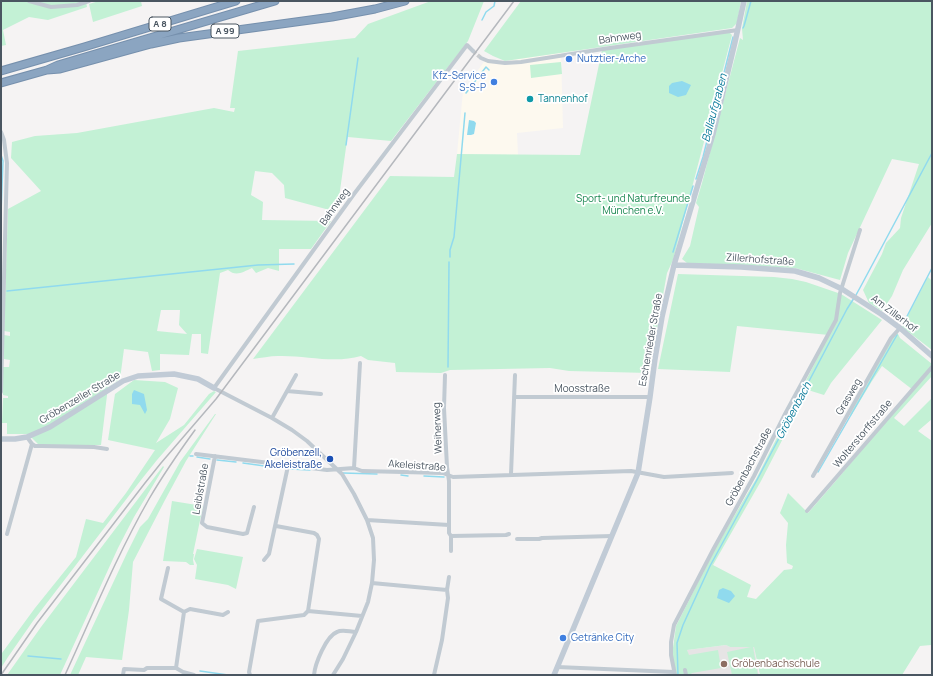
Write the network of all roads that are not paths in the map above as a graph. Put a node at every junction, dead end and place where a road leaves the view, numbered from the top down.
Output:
1 (29, 1) edge
2 (89, 1) edge
3 (236, 1) edge
4 (275, 1) edge
5 (405, 1) edge
6 (744, 1) edge
7 (738, 30) junction
8 (473, 51) dead end
9 (481, 58) tunnel mouth
10 (47, 70) junction
11 (1, 71) edge
12 (1, 83) edge
13 (1, 132) edge
14 (6, 216) junction
15 (1, 217) edge
16 (860, 230) dead end
17 (674, 265) junction
18 (842, 289) junction
19 (900, 328) junction
20 (932, 356) edge
21 (360, 363) dead end
22 (932, 366) edge
23 (296, 375) dead end
24 (445, 375) dead end
25 (515, 375) dead end
26 (214, 388) junction
27 (287, 391) junction
28 (1, 392) edge
29 (321, 394) dead end
30 (650, 396) junction
31 (514, 397) junction
32 (272, 418) junction
33 (27, 438) junction
34 (1, 439) edge
35 (32, 444) junction
36 (107, 449) dead end
37 (196, 454) dead end
38 (215, 456) junction
39 (288, 466) junction
40 (354, 468) junction
41 (336, 469) junction
42 (638, 473) junction
43 (732, 473) dead end
44 (511, 474) junction
45 (448, 475) junction
46 (813, 476) dead end
47 (254, 507) dead end
48 (807, 511) dead end
49 (367, 520) junction
50 (449, 525) junction
51 (276, 526) junction
52 (7, 534) dead end
53 (510, 534) dead end
54 (451, 536) junction
55 (612, 536) junction
56 (517, 538) dead end
57 (451, 551) dead end
58 (264, 560) dead end
59 (168, 568) dead end
60 (449, 577) dead end
61 (372, 583) junction
62 (447, 590) junction
63 (308, 611) junction
64 (184, 612) junction
65 (228, 612) dead end
66 (362, 616) junction
67 (356, 632) junction
68 (557, 667) junction
69 (176, 668) junction
70 (616, 670) junction
71 (674, 673) edge
72 (183, 674) edge
73 (123, 675) edge
74 (194, 675) edge
75 (250, 675) edge
76 (314, 675) edge
77 (333, 675) edge
78 (434, 675) edge
79 (554, 675) edge
80 (614, 675) edge

1 - 2 street
3 - 11 highway, A 8
4 - 10 highway, A 8
5 - 10 highway, A 99
6 - 7 street, Eschenrieder Straße
7 - 9 street, Bahnweg
7 - 17 street, Eschenrieder Straße
8 - 26 street, Bahnweg
10 - 12 highway, A 8
13 - 14 street
14 - 15 street
14 - 28 street
16 - 18 street, Gröbenbachstraße
17 - 18 street, Zillerhofstraße
17 - 30 street, Eschenrieder Straße
18 - 19 street, Am Zillerhof
18 - 71 street, Gröbenbachstraße
19 - 20 street, Am Zillerhof
19 - 46 street, Grasweg
21 - 40 street
22 - 48 street, Wolterstorffstraße
23 - 27 street
24 - 45 street, Weiherweg
25 - 31 street
26 - 32 street
26 - 33 street, Gröbenzeller Straße
27 - 29 street
27 - 32 street
30 - 31 street, Moosstraße
30 - 42 street, Eschenrieder Straße
31 - 44 street
32 - 41 street
33 - 34 street, Gröbenzeller Straße
33 - 35 street
35 - 36 street
35 - 52 street
37 - 38 street, Akeleistraße
38 - 39 street, Akeleistraße
38 - 47 street, Leiblstraße
39 - 41 street, Akeleistraße
39 - 51 street
40 - 41 street, Akeleistraße
40 - 45 street, Akeleistraße
41 - 49 street
42 - 43 street, Akeleistraße
42 - 44 street, Akeleistraße
42 - 55 street, Eschenrieder Straße
44 - 45 street, Akeleistraße
45 - 50 street, Weiherweg
49 - 50 street
49 - 61 street
50 - 54 street, Weiherweg
51 - 58 street
51 - 63 street
53 - 54 street
54 - 57 street, Weiherweg
55 - 56 street
55 - 68 street, Eschenrieder Straße
59 - 64 street
60 - 62 street
61 - 62 street
61 - 66 street
62 - 78 street
63 - 66 street
63 - 75 street
64 - 65 street
64 - 69 street
66 - 67 street
67 - 76 street
67 - 77 street
68 - 70 street
68 - 79 street, Eschenrieder Straße
69 - 72 street
69 - 73 street
70 - 71 street
70 - 80 street
72 - 74 street

